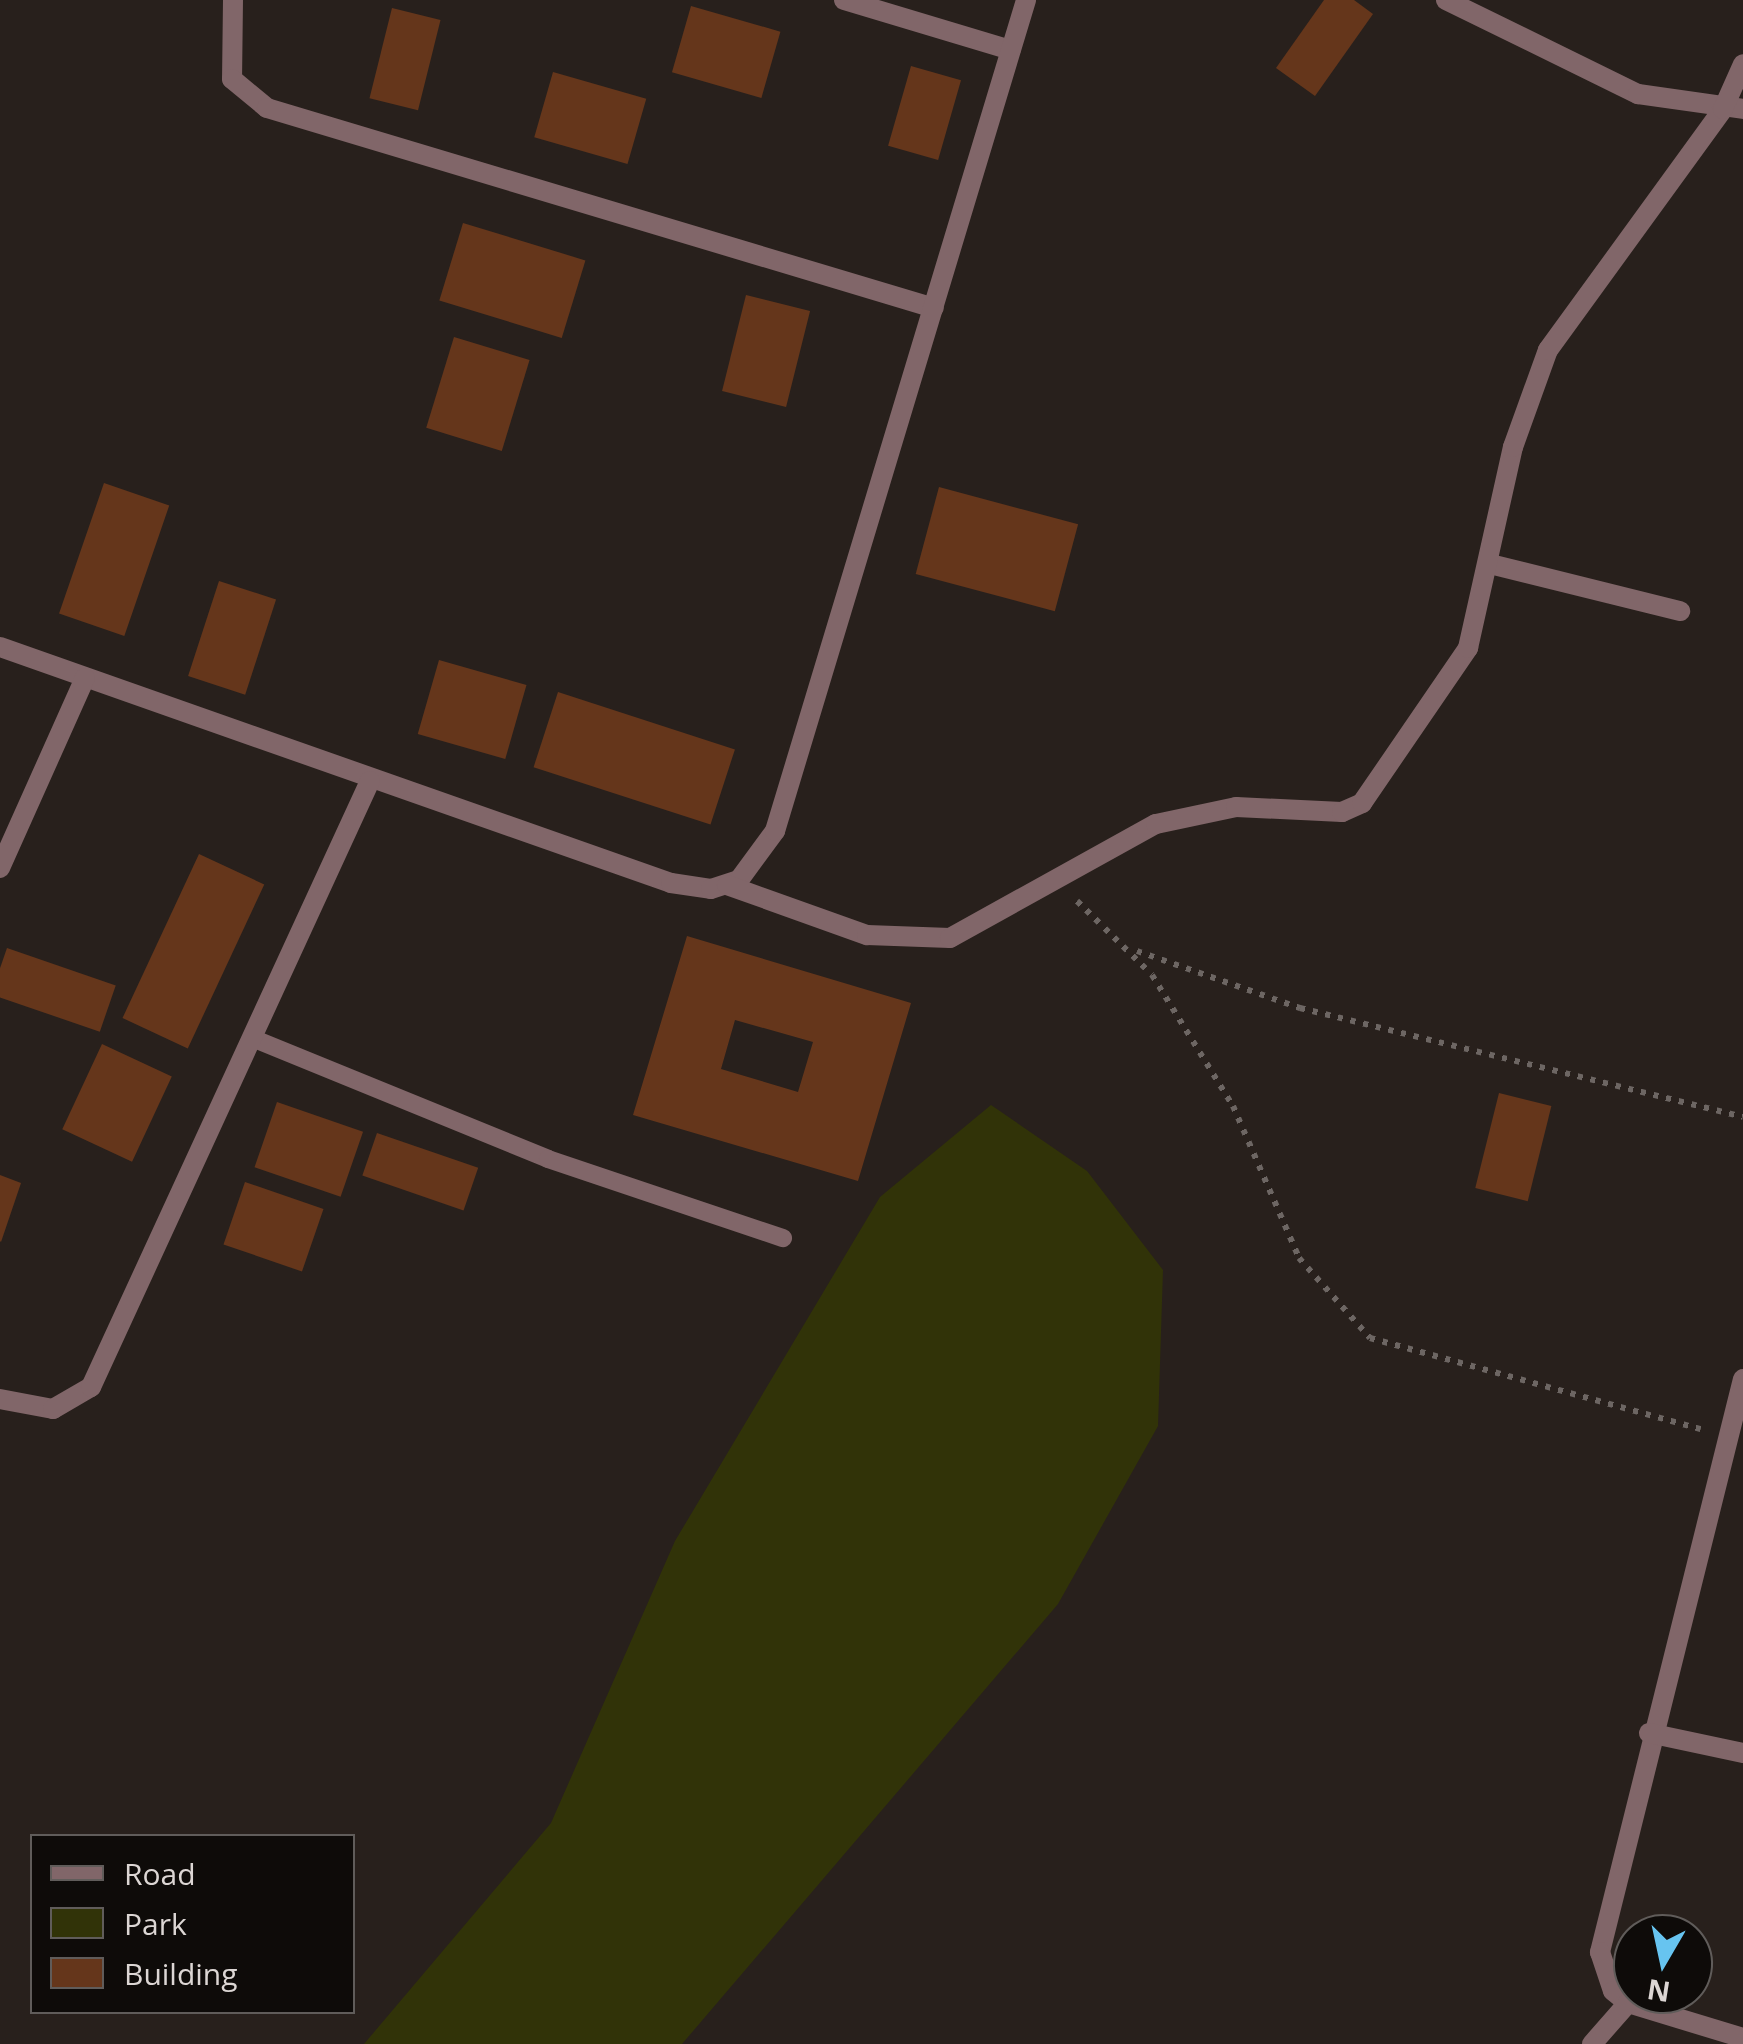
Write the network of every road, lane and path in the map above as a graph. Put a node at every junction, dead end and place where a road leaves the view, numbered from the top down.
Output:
1 (233, 0) edge
2 (844, 0) edge
3 (1026, 0) edge
4 (1446, 0) edge
5 (1011, 50) junction
6 (1743, 64) edge
7 (1733, 109) edge
8 (934, 308) junction
9 (1490, 564) junction
10 (1680, 611) dead end
11 (0, 646) edge
12 (86, 678) junction
13 (370, 781) junction
14 (0, 868) edge
15 (1052, 882) junction
16 (726, 885) junction
17 (1134, 950) junction
18 (252, 1038) junction
19 (1743, 1117) edge
20 (783, 1238) dead end
21 (1743, 1379) edge
22 (0, 1399) edge
23 (1726, 1436) junction
24 (1649, 1733) junction
25 (1743, 1753) edge
26 (1613, 1991) edge
27 (1618, 2014) edge
28 (1664, 2014) edge
29 (1743, 2038) edge
30 (1592, 2044) edge

1 - 8 street
2 - 5 street
3 - 5 street
4 - 7 street
5 - 8 street
6 - 7 street
7 - 9 street
8 - 16 street
9 - 10 street
9 - 15 street
11 - 12 street
12 - 13 street
12 - 14 street
13 - 16 street
13 - 18 street
15 - 16 street
15 - 17 path
17 - 19 path
17 - 23 path
18 - 20 lane
18 - 22 street
21 - 23 street
23 - 24 street
24 - 25 street
24 - 26 street
27 - 30 street
28 - 29 street

